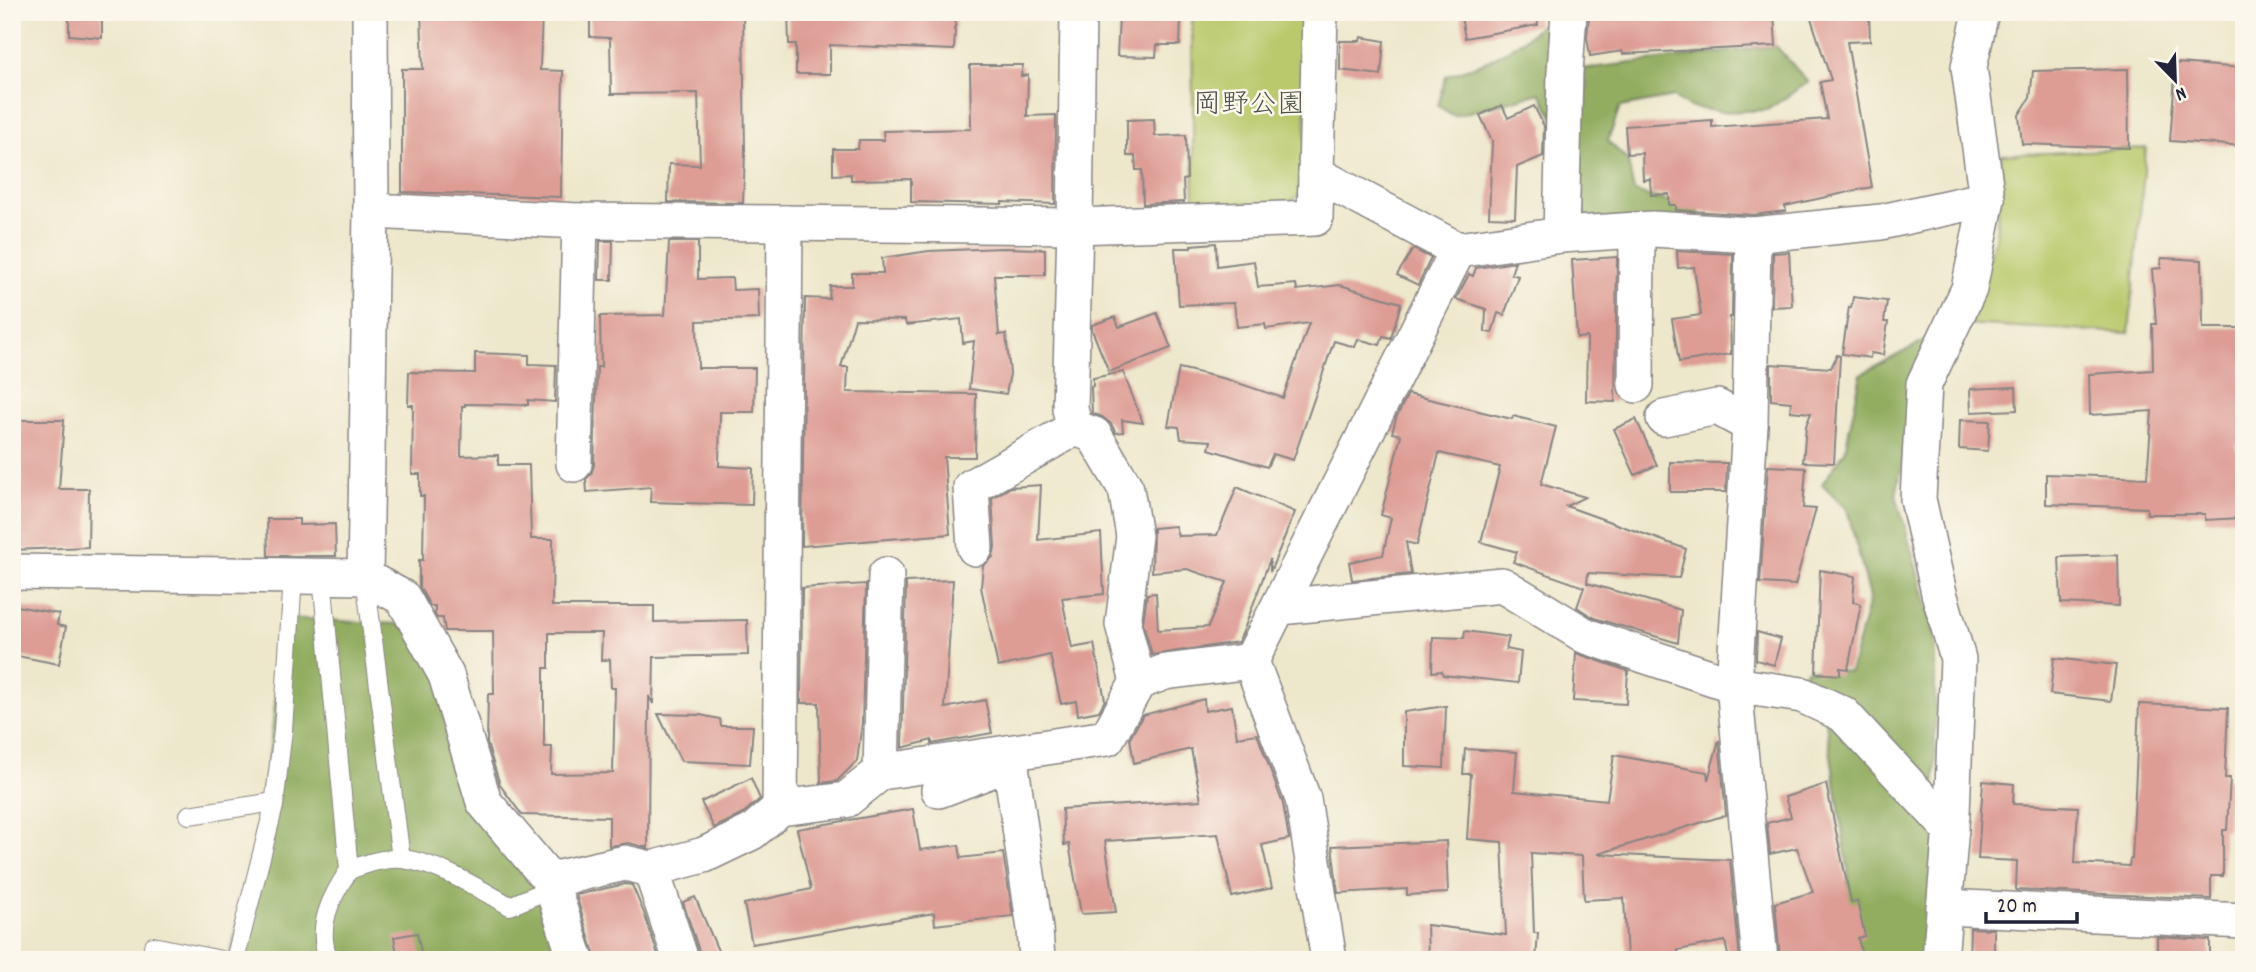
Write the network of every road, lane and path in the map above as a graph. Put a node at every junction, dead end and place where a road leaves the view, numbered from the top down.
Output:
1 (370, 12) edge
2 (1078, 12) edge
3 (1320, 12) edge
4 (1569, 12) edge
5 (1981, 12) edge
6 (1316, 174) junction
7 (1987, 199) junction
8 (370, 211) junction
9 (580, 221) junction
10 (785, 223) junction
11 (1075, 226) junction
12 (1637, 230) junction
13 (1561, 235) junction
14 (1753, 235) junction
15 (1458, 250) junction
16 (1636, 385) dead end
17 (1664, 418) dead end
18 (1750, 425) junction
19 (1075, 428) junction
20 (574, 464) dead end
21 (975, 548) dead end
22 (12, 572) edge
23 (886, 575) dead end
24 (307, 577) junction
25 (365, 577) junction
26 (1280, 607) junction
27 (1251, 662) junction
28 (1138, 682) junction
29 (1734, 685) junction
30 (1009, 758) junction
31 (881, 772) junction
32 (939, 790) dead end
33 (274, 802) junction
34 (780, 808) junction
35 (189, 815) dead end
36 (1951, 830) junction
37 (401, 859) junction
38 (651, 869) junction
39 (349, 870) junction
40 (551, 884) junction
41 (1944, 907) junction
42 (2244, 921) edge
43 (153, 946) dead end
44 (221, 960) edge
45 (235, 960) edge
46 (329, 960) edge
47 (576, 960) edge
48 (681, 960) edge
49 (1037, 960) edge
50 (1329, 960) edge
51 (1760, 960) edge
52 (1940, 960) edge

1 - 8 street
2 - 11 street
3 - 6 street
4 - 13 street
5 - 7 street
6 - 11 street
6 - 15 street
7 - 14 street
7 - 36 street
8 - 9 street
8 - 25 street
9 - 10 street
9 - 20 street
10 - 11 street
10 - 34 street
11 - 19 street
12 - 13 street
12 - 14 street
12 - 16 street
13 - 15 street
14 - 18 street
15 - 26 street
17 - 18 street
18 - 29 street
19 - 21 street
19 - 28 street
22 - 24 street
23 - 31 street
24 - 25 street
24 - 33 lane
24 - 39 lane
25 - 37 lane
25 - 40 street
26 - 27 street
26 - 29 street
27 - 28 street
27 - 50 street
28 - 30 street
29 - 36 street
29 - 51 street
30 - 31 street
30 - 32 street
30 - 49 street
31 - 34 street
33 - 35 lane
33 - 45 lane
34 - 38 street
36 - 41 street
37 - 39 lane
37 - 40 lane
38 - 40 street
38 - 48 street
39 - 46 lane
40 - 47 street
41 - 42 street
41 - 52 street
43 - 44 lane

